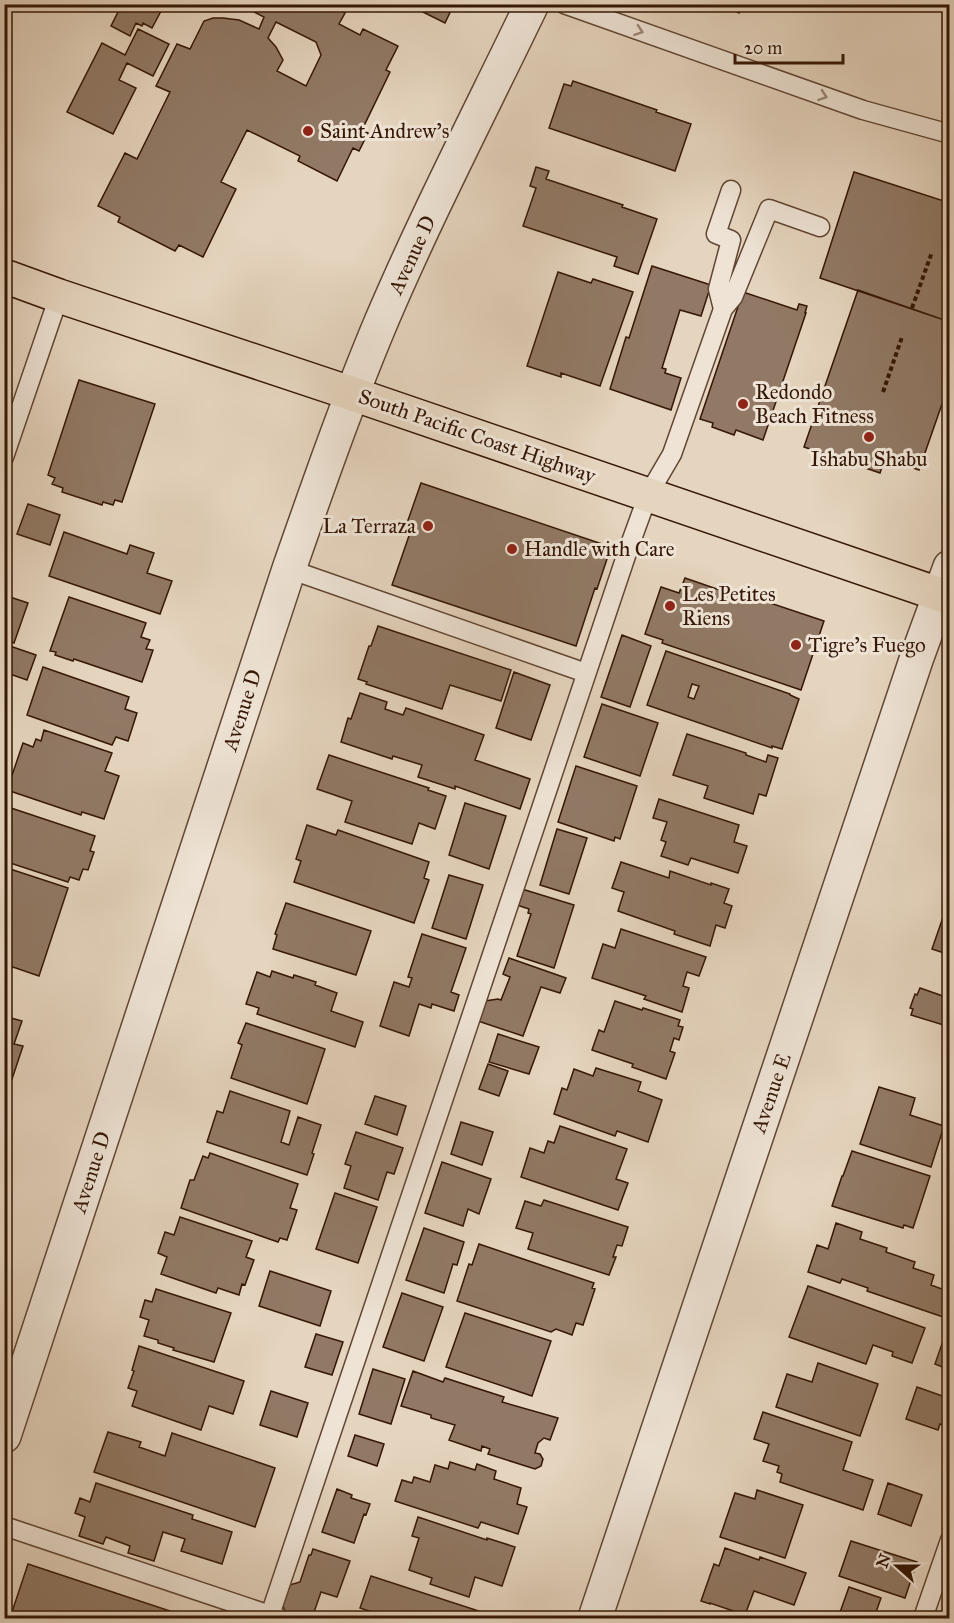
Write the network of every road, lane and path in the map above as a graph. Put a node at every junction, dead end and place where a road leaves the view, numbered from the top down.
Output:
1 (532, 4) edge
2 (564, 4) edge
3 (950, 134) edge
4 (731, 190) dead end
5 (820, 227) dead end
6 (932, 252) dead end
7 (4, 276) edge
8 (59, 296) junction
9 (723, 309) junction
10 (912, 309) dead end
11 (902, 337) dead end
12 (883, 392) dead end
13 (353, 394) junction
14 (4, 457) edge
15 (648, 495) junction
16 (289, 569) junction
17 (946, 586) edge
18 (586, 673) junction
19 (4, 1436) edge
20 (4, 1527) edge
21 (950, 1540) edge
22 (275, 1617) edge
23 (595, 1618) edge
24 (923, 1618) edge

1 - 13 street, Avenue D
2 -> 3 lane
4 - 9 lane
5 - 9 lane
6 - 10 path
7 - 8 highway, South Pacific Coast Highway
8 - 13 highway, South Pacific Coast Highway
8 - 14 lane
9 - 15 lane
11 - 12 path
13 - 15 highway, South Pacific Coast Highway
13 - 16 street, Avenue D
15 - 17 highway, South Pacific Coast Highway
15 - 18 lane
16 - 18 lane
16 - 19 street, Avenue D
17 - 23 street, Avenue E
18 - 22 lane
20 - 22 lane
21 - 24 lane

